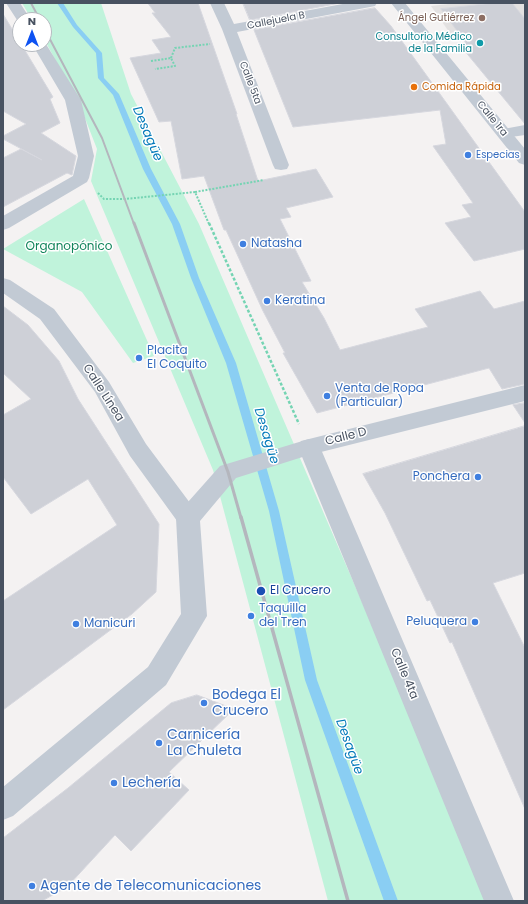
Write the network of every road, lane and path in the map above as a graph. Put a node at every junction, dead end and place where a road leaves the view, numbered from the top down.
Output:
1 (14, 3) edge
2 (217, 3) edge
3 (370, 3) edge
4 (398, 3) edge
5 (19, 12) edge
6 (231, 33) junction
7 (44, 52) edge
8 (171, 58) junction
9 (151, 61) dead end
10 (155, 70) dead end
11 (525, 130) edge
12 (504, 133) junction
13 (525, 160) edge
14 (281, 164) joint
15 (81, 178) junction
16 (194, 192) junction
17 (3, 224) edge
18 (3, 284) edge
19 (525, 393) edge
20 (298, 450) junction
21 (188, 518) junction
22 (3, 806) edge
23 (499, 901) edge

1 - 5 street
2 - 6 street, Calle 5ta
3 - 6 street, Callejuela B
4 - 12 street, Calle 1ra
6 - 8 path
6 - 14 street, Calle 5ta
7 - 15 street
8 - 9 path
8 - 10 path
11 - 12 street
12 - 13 street, Calle 1ra
14 - 16 path
15 - 16 path
15 - 17 street
16 - 20 path
18 - 21 street, Calle Línea
19 - 20 street, Calle D
20 - 21 street, Calle D
20 - 23 street, Calle 4ta
21 - 22 street

